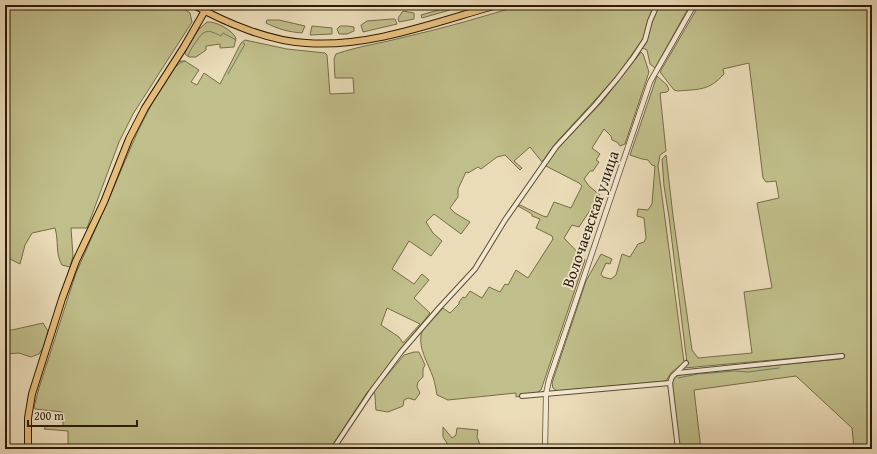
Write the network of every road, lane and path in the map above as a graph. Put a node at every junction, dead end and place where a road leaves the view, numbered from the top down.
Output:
1 (194, 5) edge
2 (496, 5) edge
3 (657, 5) edge
4 (694, 5) edge
5 (205, 8) edge
6 (842, 356) dead end
7 (686, 364) dead end
8 (677, 373) junction
9 (670, 383) junction
10 (546, 394) junction
11 (522, 396) dead end
12 (28, 449) edge
13 (333, 449) edge
14 (545, 449) edge
15 (678, 449) edge

1 - 5 main road
2 - 5 main road
3 - 13 street
4 - 10 street, Волочаевская улица
5 - 12 main road
6 - 8 street
7 - 8 street
8 - 9 street
9 - 10 street
9 - 15 street
10 - 11 street
10 - 14 street, Волочаевская улица

